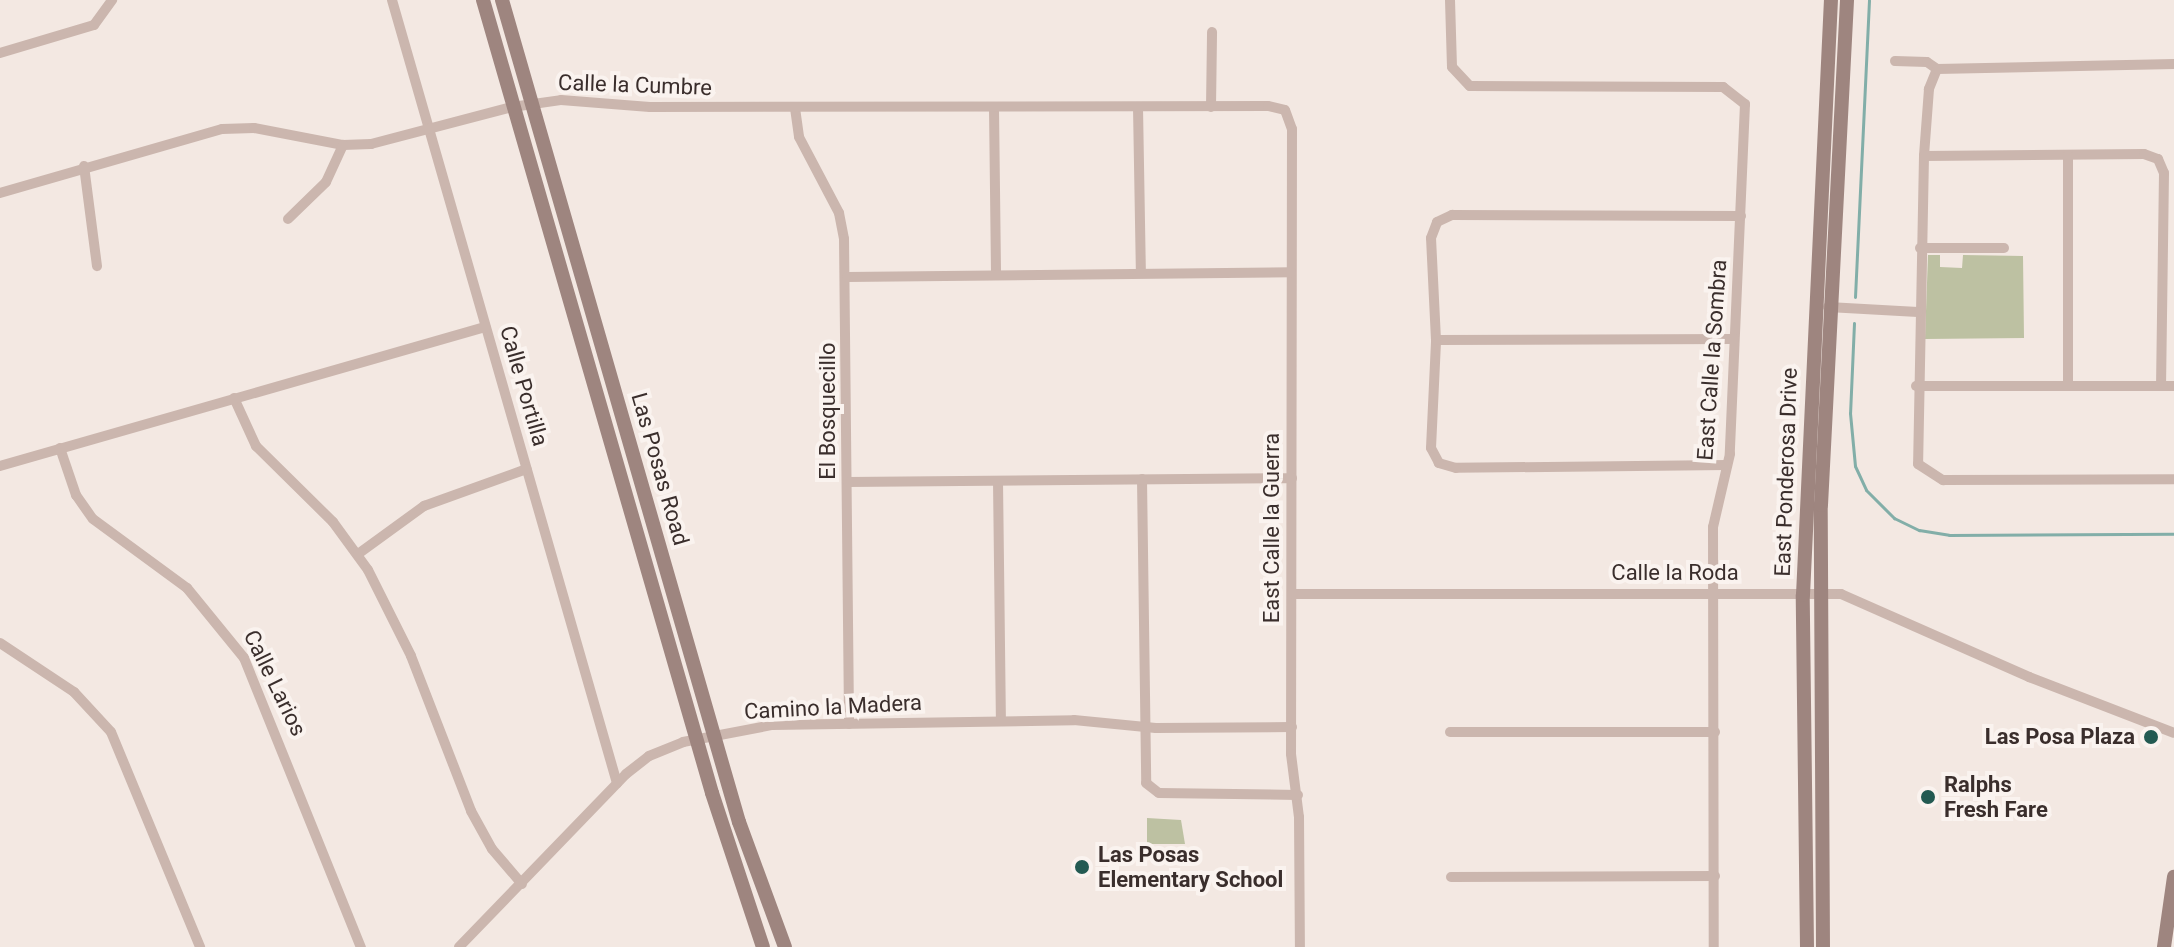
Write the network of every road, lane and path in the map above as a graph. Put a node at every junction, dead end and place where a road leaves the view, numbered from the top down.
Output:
1 (112, 0) edge
2 (392, 0) edge
3 (483, 0) edge
4 (502, 0) edge
5 (1450, 0) edge
6 (1831, 0) edge
7 (1847, 0) edge
8 (1212, 32) dead end
9 (0, 53) edge
10 (1895, 61) dead end
11 (2174, 64) edge
12 (1937, 69) junction
13 (532, 104) junction
14 (512, 107) junction
15 (1138, 107) junction
16 (1211, 107) junction
17 (795, 108) junction
18 (994, 108) junction
19 (1285, 110) joint
20 (430, 128) junction
21 (343, 145) junction
22 (1924, 156) junction
23 (2068, 156) junction
24 (84, 166) junction
25 (0, 193) edge
26 (1741, 216) junction
27 (288, 219) dead end
28 (1920, 248) junction
29 (2004, 248) dead end
30 (97, 266) dead end
31 (1291, 272) junction
32 (1141, 273) junction
33 (996, 275) junction
34 (847, 277) junction
35 (1816, 301) junction
36 (1832, 309) junction
37 (1918, 312) junction
38 (485, 327) junction
39 (1734, 339) junction
40 (1436, 340) junction
41 (1916, 386) junction
42 (2068, 386) junction
43 (2161, 386) junction
44 (2174, 386) edge
45 (234, 398) junction
46 (60, 448) junction
47 (1727, 465) junction
48 (0, 466) edge
49 (527, 469) junction
50 (1292, 478) junction
51 (1142, 479) junction
52 (2174, 479) edge
53 (998, 481) junction
54 (848, 482) junction
55 (358, 554) junction
56 (1714, 593) junction
57 (1292, 594) junction
58 (1820, 594) junction
59 (1803, 595) junction
60 (0, 643) edge
61 (1001, 720) junction
62 (849, 724) junction
63 (1145, 724) junction
64 (1292, 727) junction
65 (1450, 732) dead end
66 (1715, 732) junction
67 (2174, 733) edge
68 (714, 735) junction
69 (697, 739) junction
70 (617, 783) junction
71 (1298, 795) junction
72 (1715, 876) junction
73 (1451, 877) dead end
74 (2174, 877) edge
75 (522, 884) junction
76 (200, 947) edge
77 (361, 947) edge
78 (459, 947) edge
79 (763, 947) edge
80 (785, 947) edge
81 (1300, 947) edge
82 (1714, 947) edge
83 (1807, 947) edge
84 (1823, 947) edge
85 (2164, 947) edge

1 - 9 street
2 - 20 street, Calle Portilla
3 - 14 main road, Las Posas Road
4 - 13 main road, Las Posas Road
5 - 26 street, East Calle la Sombra
6 - 35 main road, East Ponderosa Drive
7 - 36 main road, East Ponderosa Drive
8 - 16 street
10 - 12 street
11 - 12 street
12 - 22 street
13 - 14 street, Calle la Cumbre
13 - 17 street, Calle la Cumbre
13 - 68 main road, Las Posas Road
14 - 20 street, Calle la Cumbre
14 - 69 main road, Las Posas Road
15 - 16 street, Calle la Cumbre
15 - 18 street, Calle la Cumbre
15 - 32 street
16 - 19 street, Calle la Cumbre
17 - 18 street, Calle la Cumbre
17 - 34 street, El Bosquecillo
18 - 33 street
19 - 31 street, East Calle la Guerra
20 - 21 street, Calle la Cumbre
20 - 38 street, Calle Portilla
21 - 24 street, Calle la Cumbre
21 - 27 street
22 - 23 street
22 - 28 street
23 - 42 street
23 - 43 street
24 - 25 street, Calle la Cumbre
24 - 30 street
26 - 39 street, East Calle la Sombra
26 - 40 street
28 - 29 street
28 - 37 street
31 - 32 street
31 - 50 street, East Calle la Guerra
32 - 33 street
33 - 34 street
34 - 54 street, El Bosquecillo
35 - 36 street
35 - 59 main road, East Ponderosa Drive
36 - 37 street
36 - 58 main road, East Ponderosa Drive
37 - 41 street
38 - 45 street
38 - 49 street, Calle Portilla
39 - 40 street
39 - 47 street, East Calle la Sombra
40 - 47 street
41 - 42 street
41 - 52 street
42 - 43 street
43 - 44 street
45 - 46 street
45 - 55 street
46 - 48 street
46 - 77 street, Calle Larios
47 - 56 street, East Calle la Sombra
49 - 55 street
49 - 70 street, Calle Portilla
50 - 51 street
50 - 57 street, East Calle la Guerra
51 - 53 street
51 - 63 street
53 - 54 street
53 - 61 street
54 - 62 street, El Bosquecillo
55 - 75 street
56 - 57 street, Calle la Roda
56 - 59 street, Calle la Roda
56 - 66 street, East Calle la Sombra
57 - 64 street, East Calle la Guerra
58 - 59 street, Calle la Roda
58 - 67 street, Calle la Roda
58 - 84 main road, East Ponderosa Drive
59 - 83 main road, East Ponderosa Drive
60 - 76 street
61 - 62 street, Camino la Madera
61 - 63 street, Camino la Madera
62 - 68 street, Camino la Madera
63 - 64 street, Camino la Madera
63 - 71 street
64 - 71 street, East Calle la Guerra
65 - 66 street
66 - 72 street, East Calle la Sombra
68 - 69 street, Camino la Madera
68 - 80 main road, Las Posas Road
69 - 70 street, Camino la Madera
69 - 79 main road, Las Posas Road
70 - 75 street, Camino la Madera
71 - 81 street, East Calle la Guerra
72 - 73 street
72 - 82 street, East Calle la Sombra
74 - 85 main road
75 - 78 street, Camino la Madera

